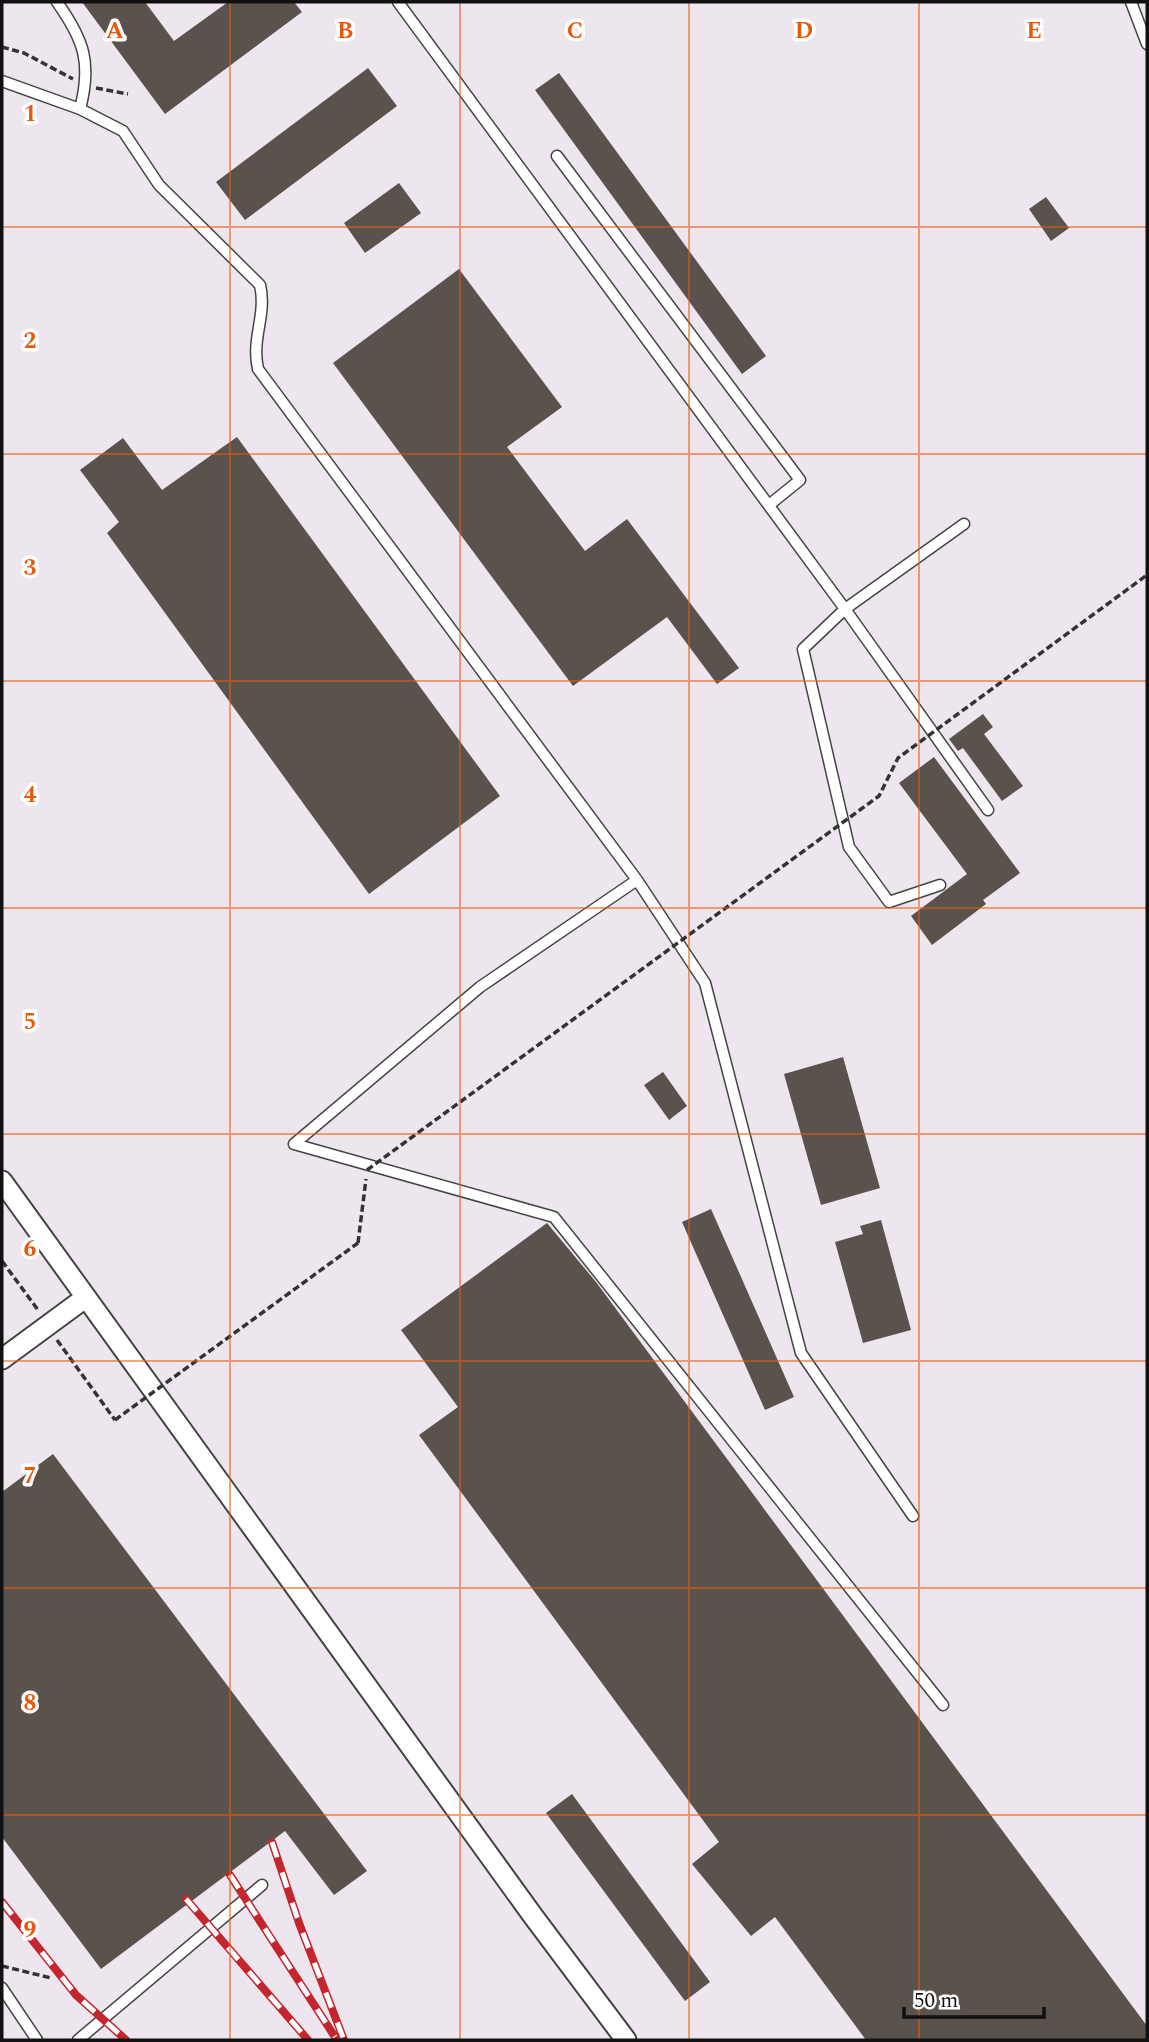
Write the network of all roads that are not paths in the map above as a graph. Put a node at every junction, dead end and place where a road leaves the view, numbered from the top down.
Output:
1 (57, 2) edge
2 (398, 2) edge
3 (1132, 2) edge
4 (1147, 44) edge
5 (2, 81) edge
6 (80, 110) junction
7 (557, 156) dead end
8 (769, 505) junction
9 (964, 524) dead end
10 (845, 609) junction
11 (988, 810) dead end
12 (637, 880) junction
13 (940, 885) dead end
14 (2, 1181) edge
15 (85, 1298) junction
16 (2, 1359) edge
17 (913, 1516) dead end
18 (943, 1705) dead end
19 (262, 1885) dead end
20 (2, 1988) edge
21 (620, 2038) edge
22 (37, 2040) edge
23 (78, 2040) edge

1 - 6 lane
2 - 8 lane
3 - 4 lane
5 - 6 lane
6 - 12 lane
7 - 8 lane
8 - 10 lane
9 - 10 lane
10 - 11 lane
10 - 13 lane
12 - 17 lane
12 - 18 lane
14 - 15 street
15 - 16 street
15 - 21 street
19 - 23 lane
20 - 22 lane

